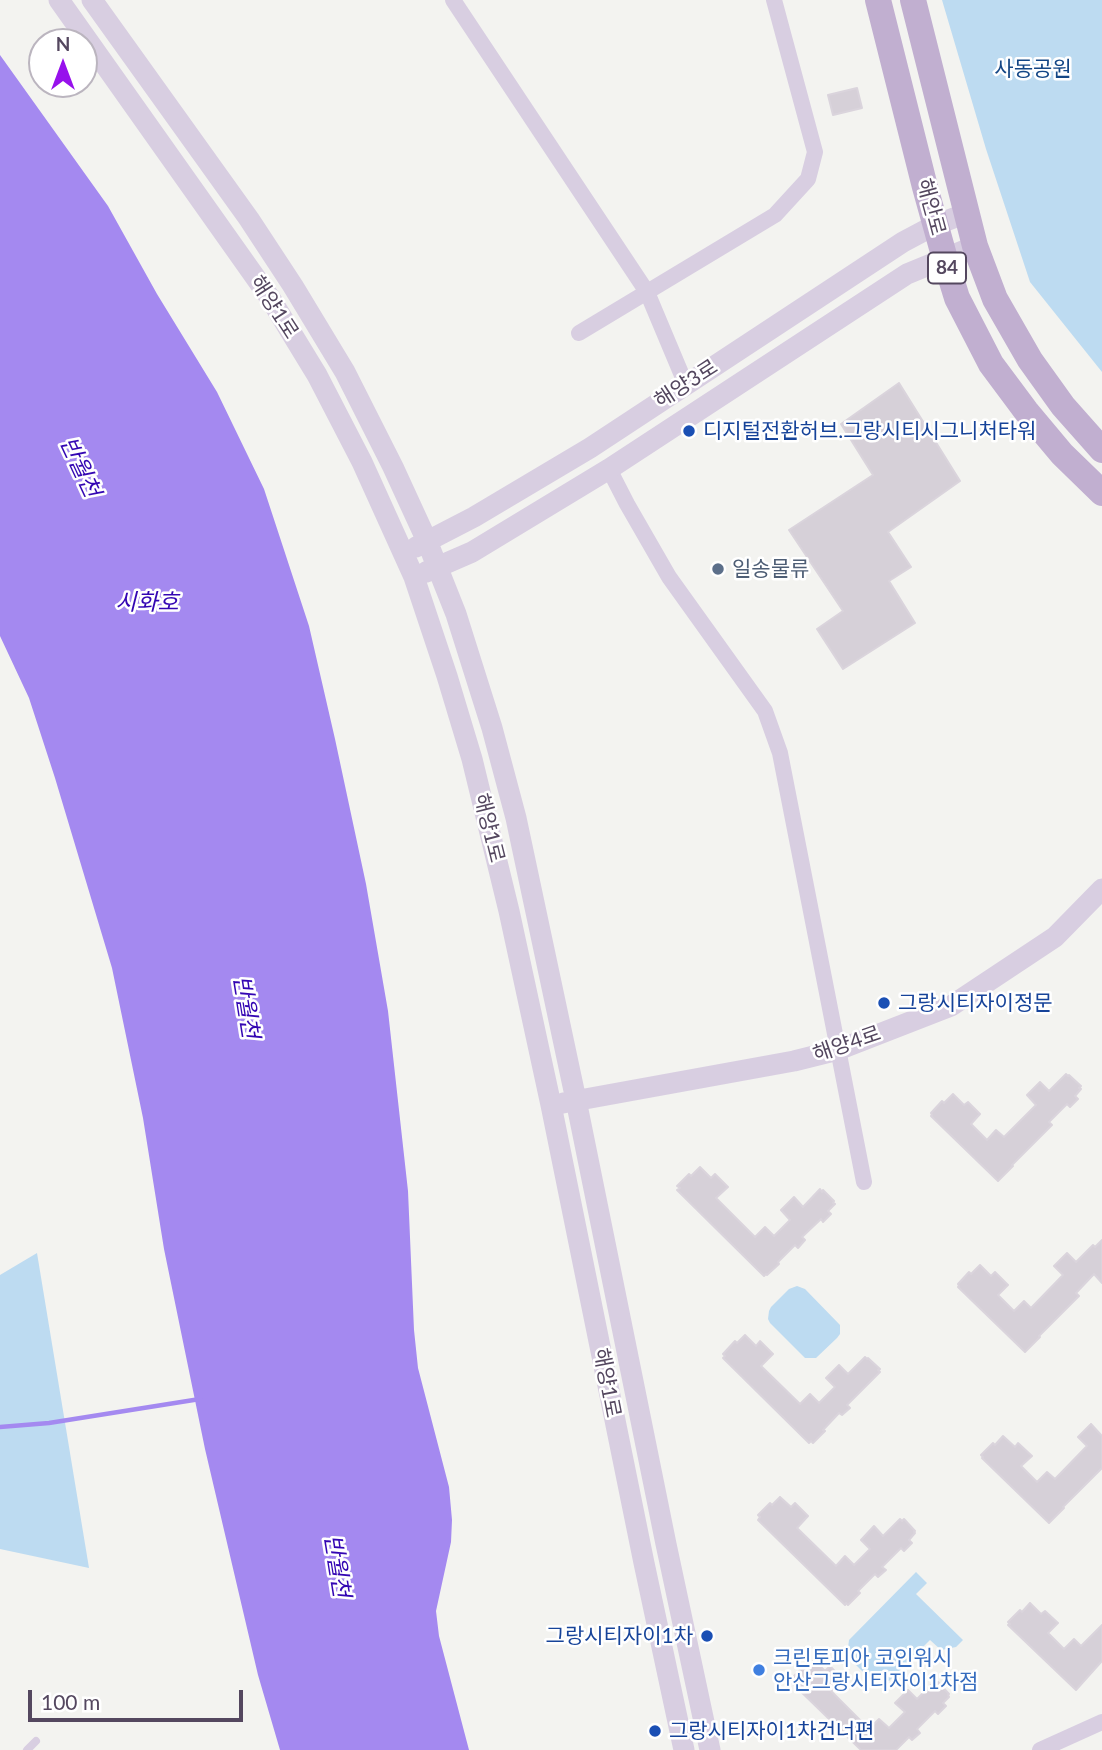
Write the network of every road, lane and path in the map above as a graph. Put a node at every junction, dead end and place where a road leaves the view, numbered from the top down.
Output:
1 (59, 0) edge
2 (92, 0) edge
3 (453, 0) edge
4 (774, 0) edge
5 (878, 0) edge
6 (913, 0) edge
7 (967, 213) junction
8 (935, 225) junction
9 (975, 246) junction
10 (944, 259) junction
11 (647, 292) junction
12 (579, 333) dead end
13 (686, 385) junction
14 (1102, 450) edge
15 (609, 469) junction
16 (1102, 493) edge
17 (427, 541) junction
18 (404, 554) junction
19 (438, 567) junction
20 (414, 578) junction
21 (1102, 889) edge
22 (838, 1050) junction
23 (576, 1100) junction
24 (551, 1105) junction
25 (864, 1182) dead end
26 (1102, 1722) edge
27 (36, 1741) dead end
28 (27, 1750) edge
29 (684, 1750) edge
30 (710, 1750) edge
31 (1040, 1750) edge

1 - 18 street, 해양1로
2 - 17 street, 해양1로
3 - 11 street
4 - 11 street
5 - 8 main road, 해안로 / 84
6 - 7 main road, 해안로 / 84
7 - 8 street, 해양3로
7 - 9 main road, 해안로 / 84
8 - 10 main road, 해안로 / 84
8 - 13 street, 해양3로
9 - 10 street, 해양3로
9 - 14 main road, 해안로 / 84
10 - 15 street, 해양3로
10 - 16 main road, 해안로 / 84
11 - 12 street
11 - 13 street
13 - 17 street, 해양3로
15 - 19 street, 해양3로
15 - 22 street
17 - 18 street, 해양3로
17 - 19 street, 해양1로
18 - 20 street, 해양1로
19 - 20 street, 해양3로
19 - 23 street, 해양1로
20 - 24 street, 해양1로
21 - 22 street, 해양4로
22 - 23 street, 해양4로
22 - 25 street
23 - 24 street, 해양4로
23 - 30 street, 해양1로
24 - 29 street, 해양1로
26 - 31 street
27 - 28 lane

